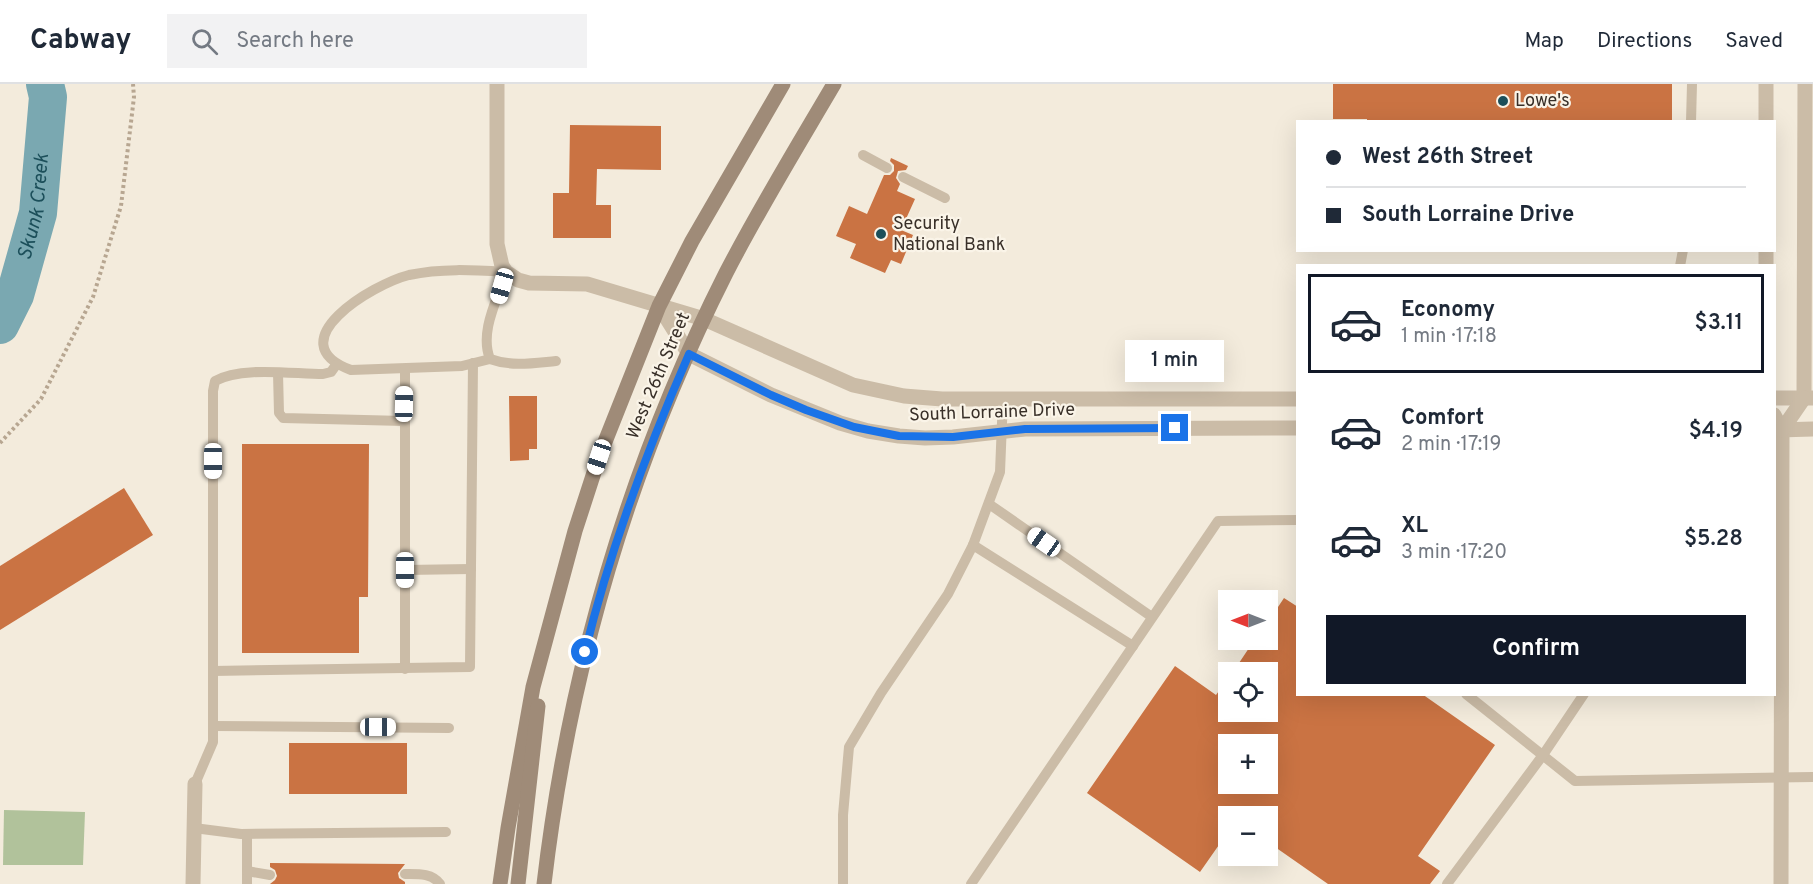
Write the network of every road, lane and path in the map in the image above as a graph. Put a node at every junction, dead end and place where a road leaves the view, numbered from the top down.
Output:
1 (132, 84) edge
2 (497, 84) edge
3 (783, 84) edge
4 (834, 84) edge
5 (1692, 84) edge
6 (1766, 84) edge
7 (1805, 84) edge
8 (1691, 120) edge
9 (1766, 120) edge
10 (862, 155) dead end
11 (887, 168) dead end
12 (903, 177) dead end
13 (945, 198) dead end
14 (506, 272) junction
15 (659, 306) junction
16 (704, 319) junction
17 (689, 354) junction
18 (490, 359) junction
19 (556, 361) dead end
20 (473, 363) junction
21 (336, 365) junction
22 (405, 369) junction
23 (278, 373) junction
24 (1003, 398) junction
25 (1776, 398) edge
26 (1808, 398) edge
27 (1296, 399) edge
28 (404, 421) junction
29 (1296, 428) edge
30 (1813, 429) edge
31 (1778, 430) edge
32 (1002, 432) junction
33 (0, 442) edge
34 (989, 504) junction
35 (1296, 520) edge
36 (973, 545) junction
37 (471, 569) junction
38 (405, 570) junction
39 (1152, 617) junction
40 (545, 640) junction
41 (1132, 646) junction
42 (405, 669) junction
43 (213, 671) junction
44 (1469, 696) edge
45 (1583, 696) edge
46 (213, 726) junction
47 (449, 728) dead end
48 (1543, 755) junction
49 (1781, 777) junction
50 (1813, 777) edge
51 (195, 784) joint
52 (194, 828) junction
53 (446, 832) dead end
54 (247, 834) junction
55 (247, 871) junction
56 (405, 874) dead end
57 (270, 875) dead end
58 (193, 884) edge
59 (247, 884) edge
60 (440, 884) edge
61 (500, 884) edge
62 (518, 884) edge
63 (544, 884) edge
64 (843, 884) edge
65 (971, 884) edge
66 (1447, 884) edge
67 (1781, 884) edge

1 - 33 path
2 - 14 street
3 - 15 main road, West 26th Street
4 - 16 main road, West 26th Street
5 - 8 lane
6 - 9 street
7 - 26 street
10 - 11 lane
12 - 13 lane
14 - 15 street, South Lorraine Drive
14 - 18 lane
14 - 21 lane
15 - 16 street, South Lorraine Drive
15 - 17 street
15 - 40 main road, West 26th Street
16 - 17 main road, West 26th Street
16 - 24 street, South Lorraine Drive
17 - 32 street, South Lorraine Drive
17 - 63 main road, West 26th Street
18 - 19 lane
18 - 20 lane
20 - 22 lane
20 - 37 lane
21 - 22 lane
21 - 23 lane
22 - 28 lane
23 - 28 lane
23 - 43 lane
24 - 27 street, South Lorraine Drive
24 - 32 lane
25 - 26 street
26 - 31 street
28 - 38 lane
29 - 32 street, South Lorraine Drive
30 - 31 street
31 - 49 street
32 - 34 lane
34 - 36 lane
34 - 39 lane
35 - 39 lane
36 - 41 lane
36 - 64 lane
37 - 38 lane
37 - 42 lane
38 - 42 lane
39 - 41 lane
40 - 61 main road, West 26th Street
40 - 62 main road
41 - 65 lane
42 - 43 lane
43 - 46 lane
44 - 48 lane
45 - 48 lane
46 - 47 lane
46 - 51 lane
48 - 49 lane
48 - 66 lane
49 - 50 lane
49 - 67 street
51 - 52 street
52 - 54 lane
52 - 58 street
53 - 54 lane
54 - 55 lane
55 - 57 lane
55 - 59 lane
56 - 60 lane

